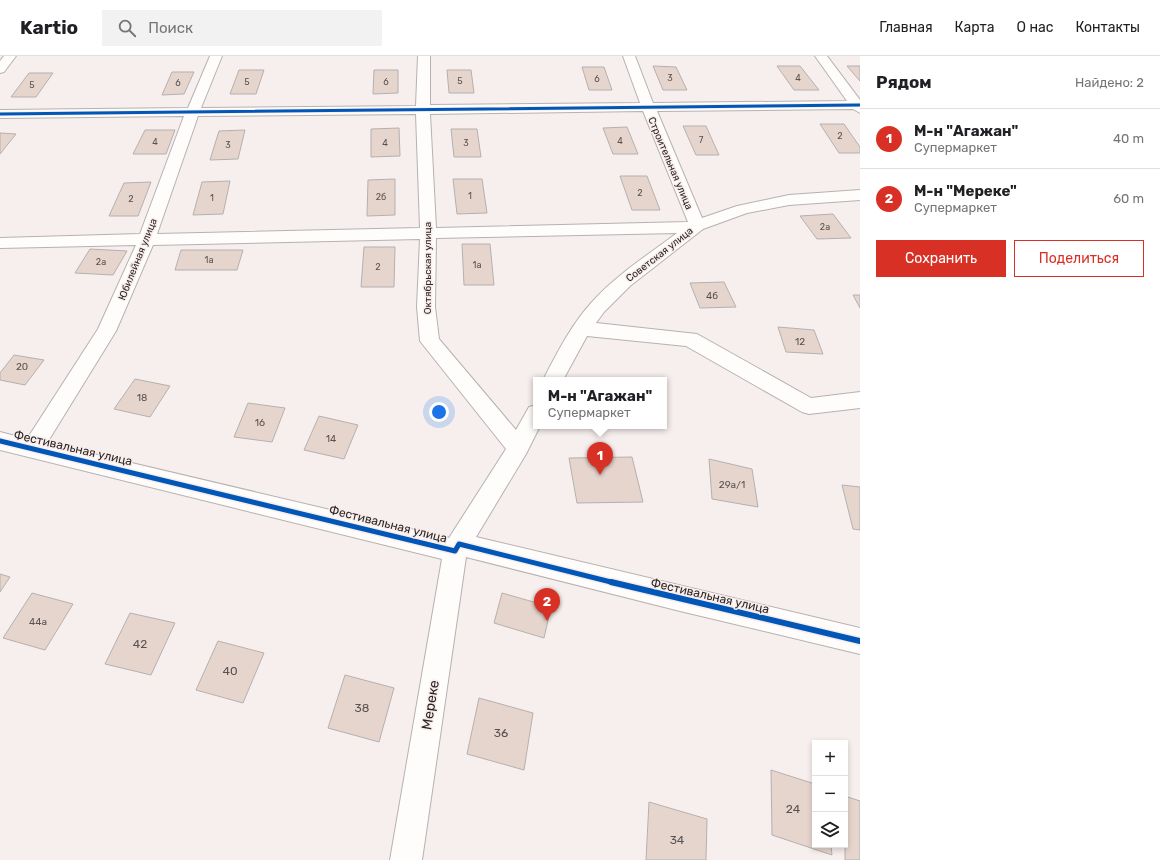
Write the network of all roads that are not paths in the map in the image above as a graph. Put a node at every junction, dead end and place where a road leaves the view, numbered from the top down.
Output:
1 (10, 56) edge
2 (216, 56) edge
3 (424, 56) edge
4 (629, 56) edge
5 (821, 56) edge
6 (0, 70) edge
7 (859, 106) edge
8 (648, 107) junction
9 (423, 109) junction
10 (193, 111) junction
11 (0, 114) edge
12 (860, 195) edge
13 (695, 226) junction
14 (428, 233) junction
15 (146, 241) junction
16 (0, 243) edge
17 (583, 329) junction
18 (555, 377) edge
19 (860, 400) edge
20 (533, 419) edge
21 (0, 441) edge
22 (518, 448) junction
23 (32, 449) junction
24 (457, 547) junction
25 (860, 641) edge
26 (406, 860) edge

1 - 6 street
2 - 10 street, Юбилейная улица
3 - 9 street, Октябрьская улица
4 - 8 street, Строительная улица
5 - 7 street
7 - 8 street
8 - 9 street
8 - 13 street, Строительная улица
9 - 10 street
9 - 14 street, Октябрьская улица
10 - 11 street
10 - 15 street, Юбилейная улица
12 - 13 street, Советская улица
13 - 14 street
13 - 17 street, Советская улица
14 - 15 street
14 - 22 street, Октябрьская улица
15 - 16 street
15 - 23 street, Юбилейная улица
17 - 18 street, Советская улица
17 - 19 street
20 - 22 street
21 - 23 street, Фестивальная улица
22 - 24 street
23 - 24 street, Фестивальная улица
24 - 25 street, Фестивальная улица
24 - 26 street, Мереке

